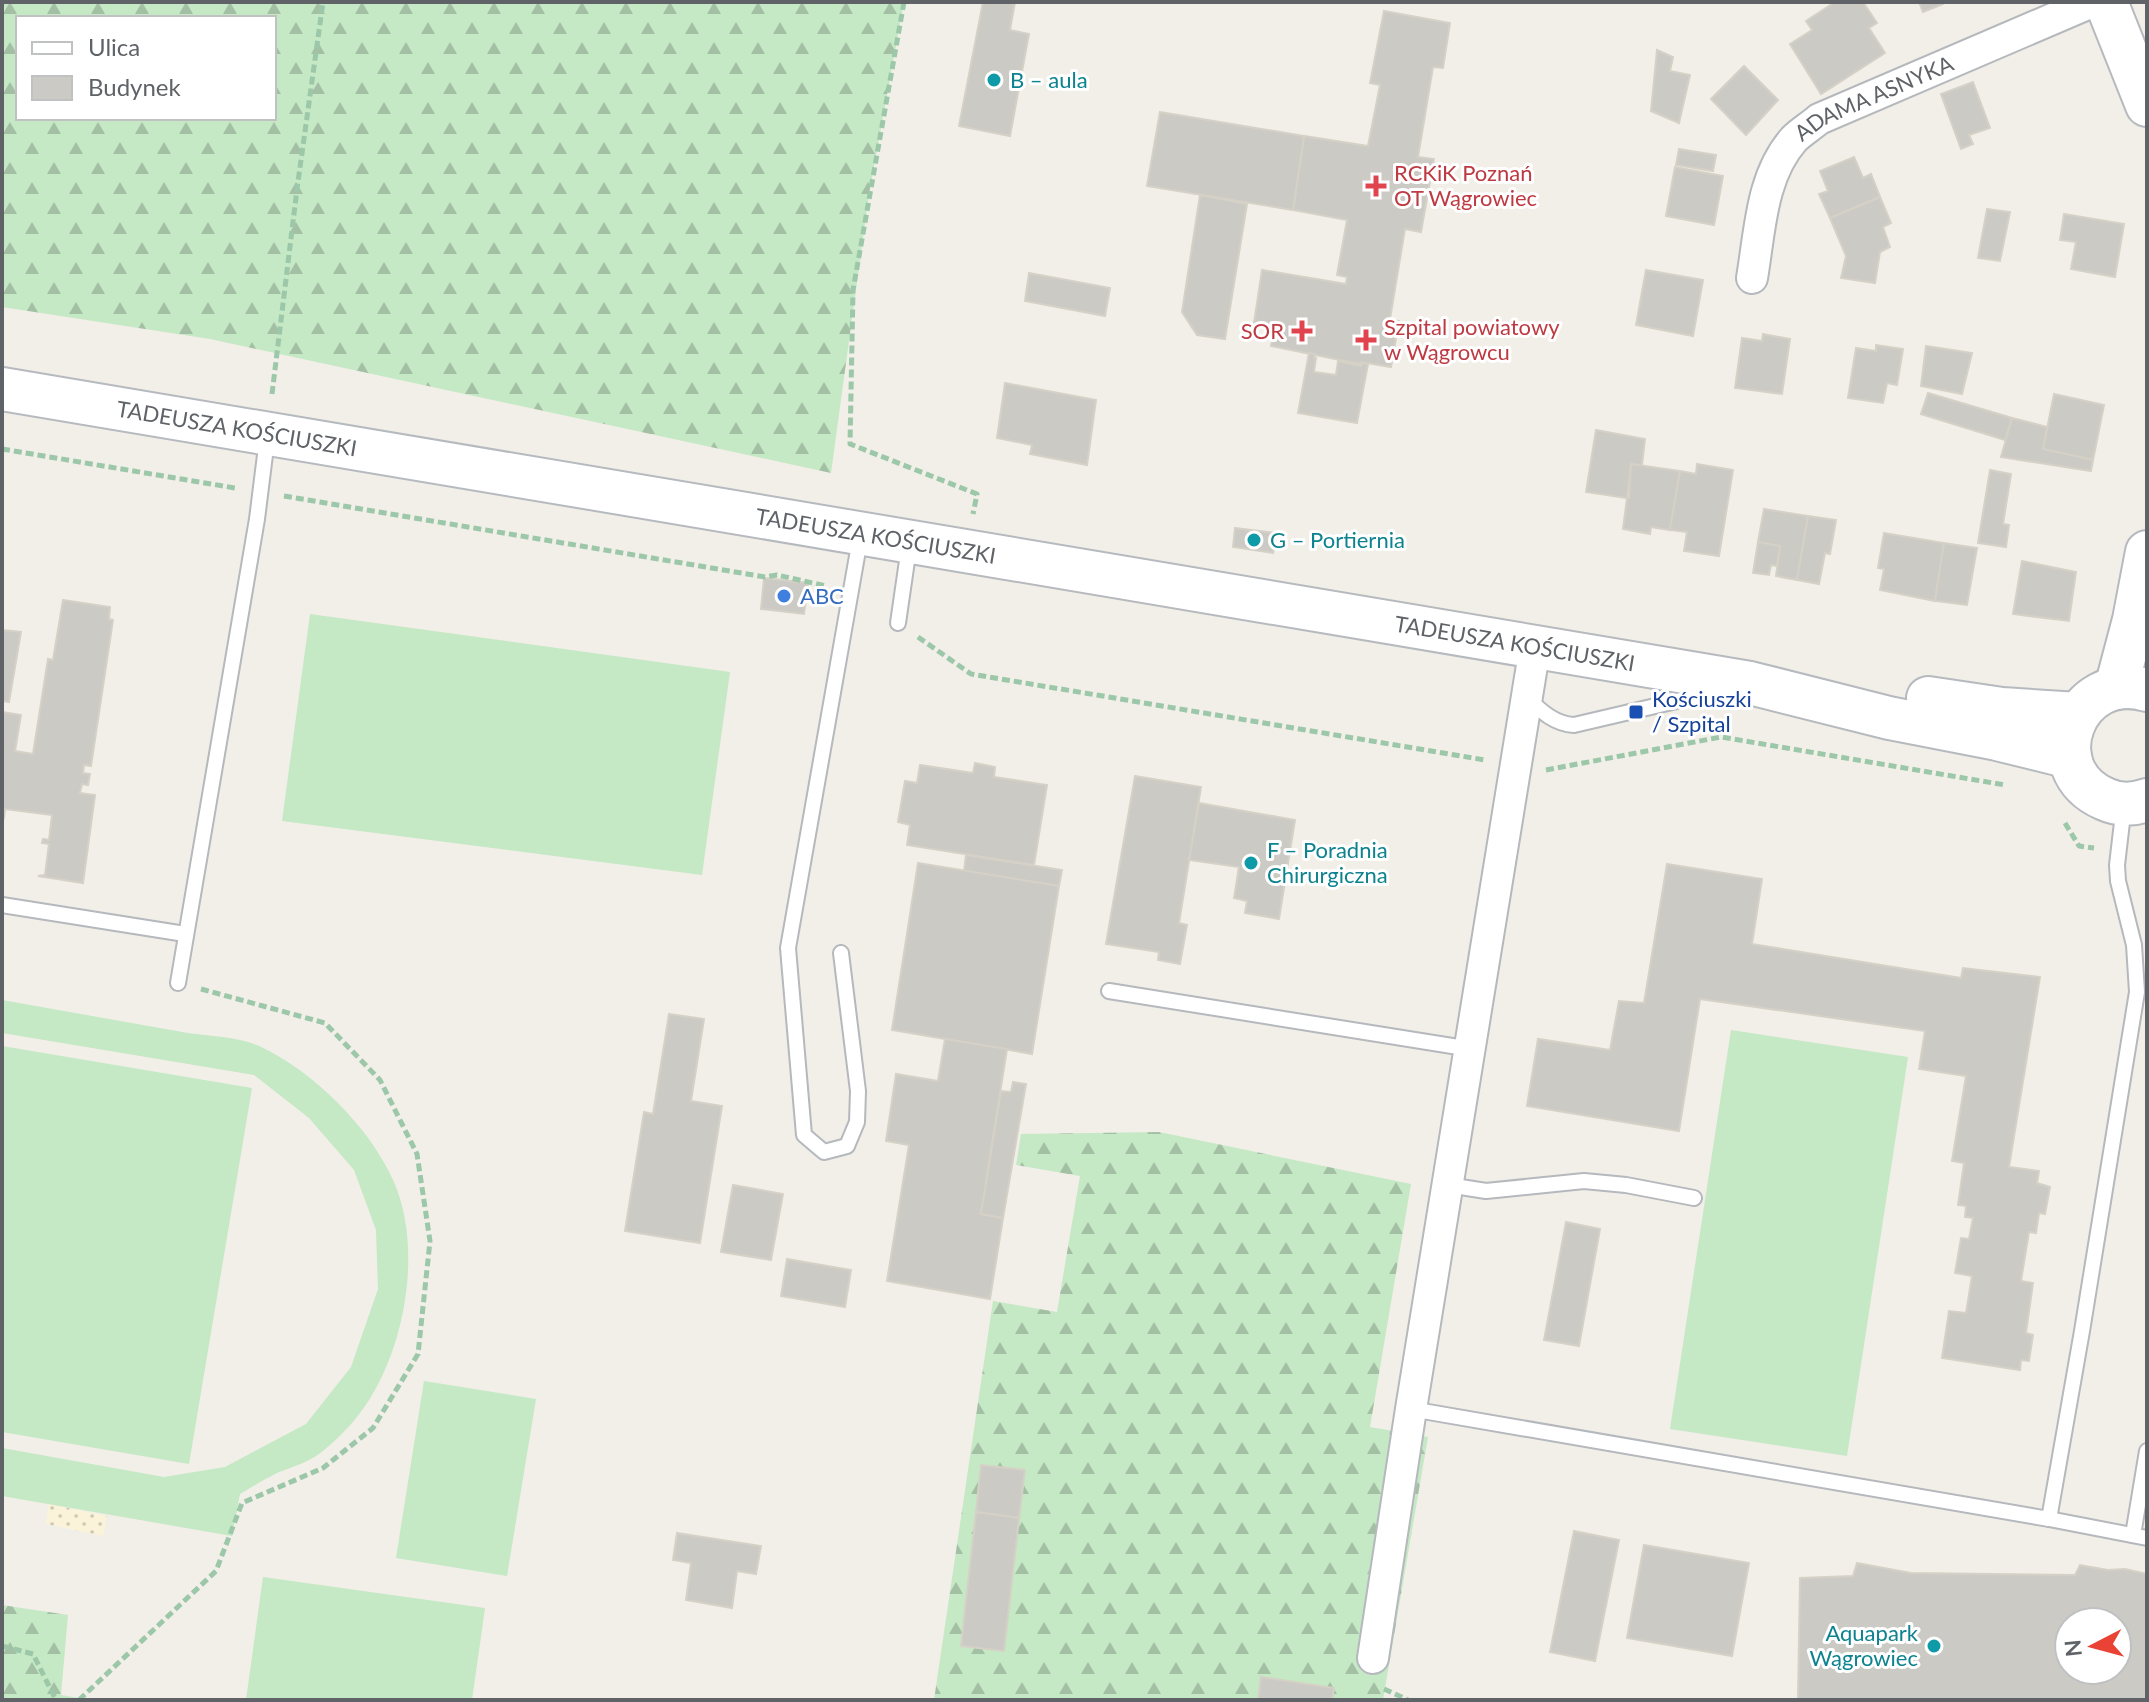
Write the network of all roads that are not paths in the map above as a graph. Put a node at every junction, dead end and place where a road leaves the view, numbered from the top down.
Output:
1 (2092, 2) edge
2 (2106, 2) edge
3 (2134, 39) edge
4 (2147, 105) edge
5 (1752, 278) dead end
6 (2, 389) edge
7 (267, 434) junction
8 (861, 534) junction
9 (910, 542) junction
10 (2147, 552) edge
11 (898, 623) road end
12 (1535, 647) junction
13 (1750, 683) junction
14 (2132, 689) edge
15 (1528, 698) junction
16 (2078, 714) junction
17 (2070, 757) junction
18 (2136, 802) edge
19 (2, 905) edge
20 (185, 934) junction
21 (841, 953) dead end
22 (178, 983) road end
23 (1109, 991) dead end
24 (2140, 1014) edge
25 (1471, 1049) junction
26 (1448, 1185) junction
27 (1694, 1198) dead end
28 (1411, 1409) junction
29 (2147, 1451) edge
30 (2049, 1519) junction
31 (2140, 1537) edge
32 (1374, 1672) road end

1 - 5 street, ADAMA ASNYKA
2 - 3 main road
3 - 4 main road
6 - 7 main road, TADEUSZA KOŚCIUSZKI
7 - 8 main road, TADEUSZA KOŚCIUSZKI
7 - 20 lane
8 - 9 main road, TADEUSZA KOŚCIUSZKI
8 - 21 lane
9 - 11 lane
9 - 12 main road, TADEUSZA KOŚCIUSZKI
10 - 14 main road
12 - 13 main road, TADEUSZA KOŚCIUSZKI
12 - 15 street
13 - 15 lane
13 - 16 main road, TADEUSZA KOŚCIUSZKI
13 - 17 main road, TADEUSZA KOŚCIUSZKI
14 - 16 main road
15 - 25 street
16 - 17 main road
17 - 18 main road
18 - 24 lane
19 - 20 lane
20 - 22 lane
23 - 25 lane
24 - 30 lane
25 - 26 street
26 - 27 lane
26 - 28 street
28 - 30 lane
28 - 32 street
29 - 31 lane
30 - 31 lane

